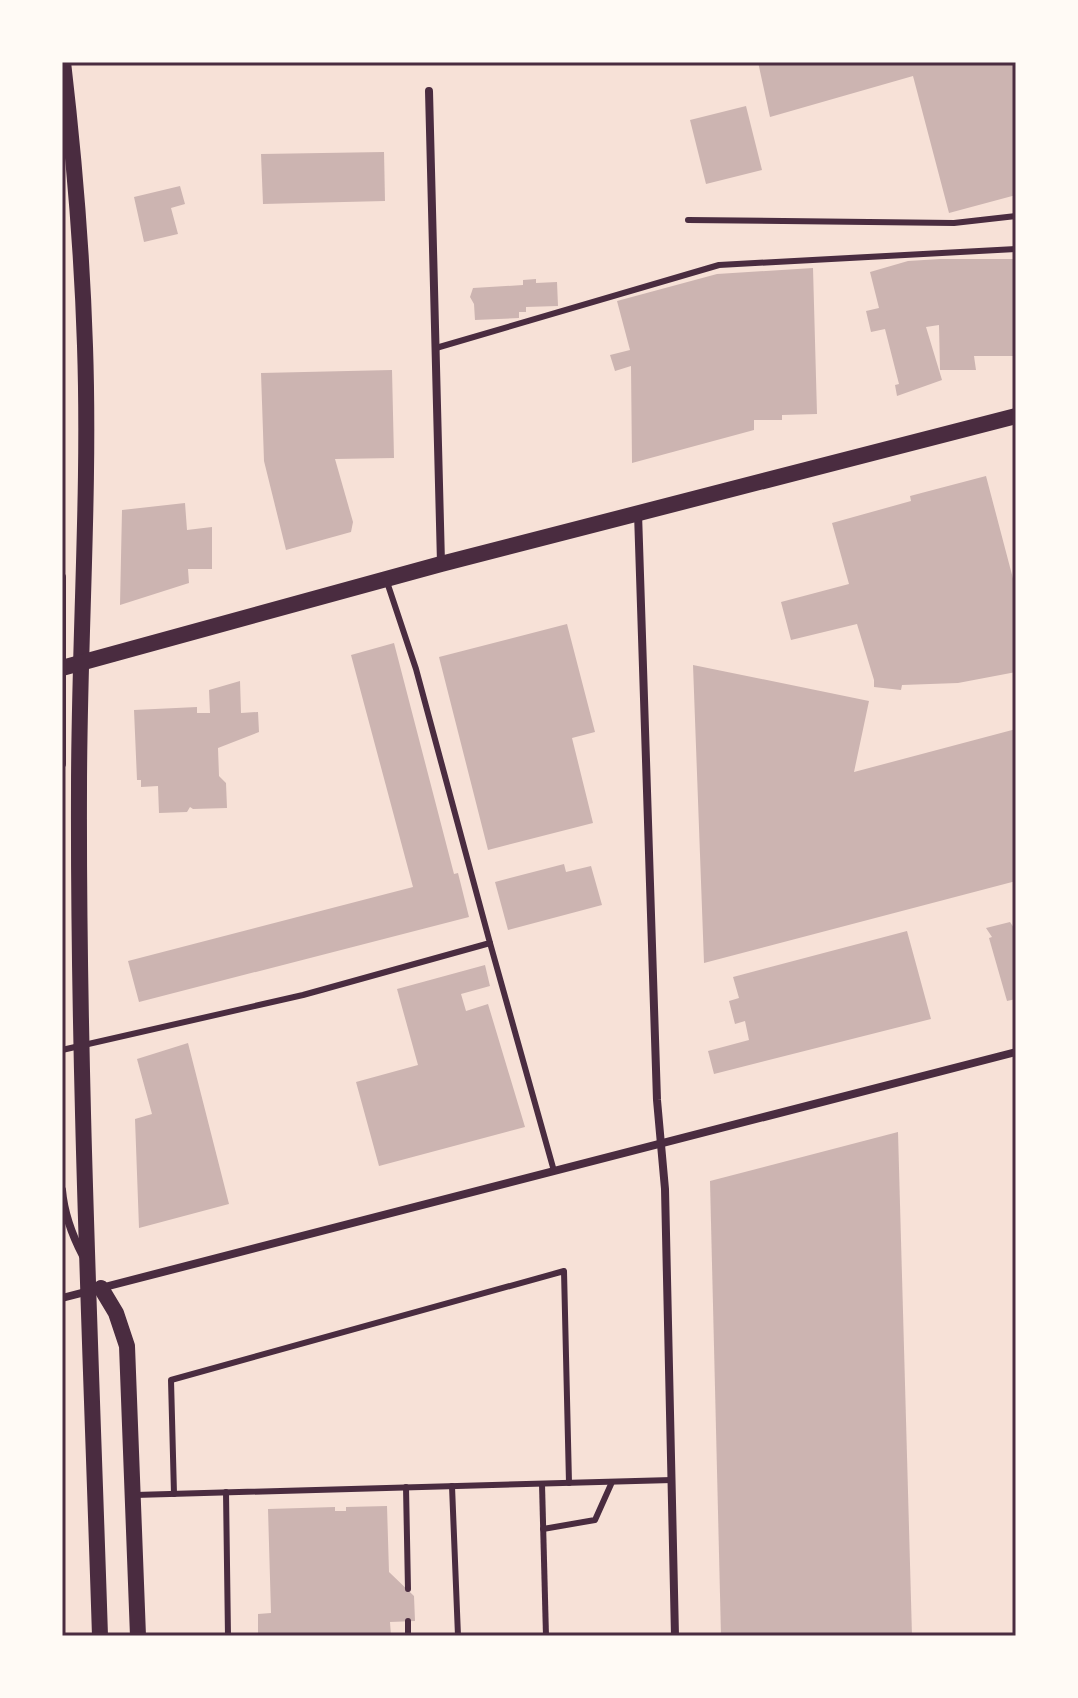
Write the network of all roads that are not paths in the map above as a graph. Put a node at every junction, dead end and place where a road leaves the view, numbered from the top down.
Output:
1 (63, 62) edge
2 (429, 91) dead end
3 (1016, 216) edge
4 (688, 220) dead end
5 (1016, 249) edge
6 (436, 348) junction
7 (1016, 416) edge
8 (638, 512) junction
9 (441, 564) junction
10 (62, 577) edge
11 (386, 581) junction
12 (63, 668) edge
13 (62, 764) edge
14 (490, 943) junction
15 (62, 1050) edge
16 (1016, 1052) edge
17 (663, 1143) junction
18 (554, 1171) junction
19 (62, 1190) edge
20 (101, 1288) junction
21 (62, 1298) edge
22 (672, 1480) junction
23 (612, 1482) junction
24 (569, 1483) junction
25 (542, 1484) junction
26 (452, 1486) junction
27 (406, 1487) junction
28 (226, 1492) junction
29 (174, 1494) junction
30 (133, 1495) junction
31 (543, 1529) junction
32 (408, 1589) dead end
33 (408, 1621) dead end
34 (100, 1636) edge
35 (138, 1636) edge
36 (228, 1636) edge
37 (408, 1636) edge
38 (458, 1636) edge
39 (546, 1636) edge
40 (675, 1636) edge

1 - 34 main road
2 - 6 street
3 - 4 lane
5 - 6 lane
6 - 9 street
7 - 8 main road
8 - 9 main road
8 - 17 street
9 - 11 main road
10 - 12 street
11 - 12 main road
11 - 14 lane
12 - 13 street
14 - 15 lane
14 - 18 lane
16 - 17 street
17 - 18 street
17 - 22 street
18 - 20 street
19 - 20 street
20 - 21 street
20 - 30 main road
22 - 23 lane
22 - 40 street
23 - 24 lane
23 - 31 lane
24 - 25 lane
24 - 29 lane
25 - 26 lane
25 - 31 lane
26 - 27 lane
26 - 38 lane
27 - 28 lane
27 - 32 lane
28 - 29 lane
28 - 36 lane
29 - 30 lane
30 - 35 main road
31 - 39 lane
33 - 37 lane

